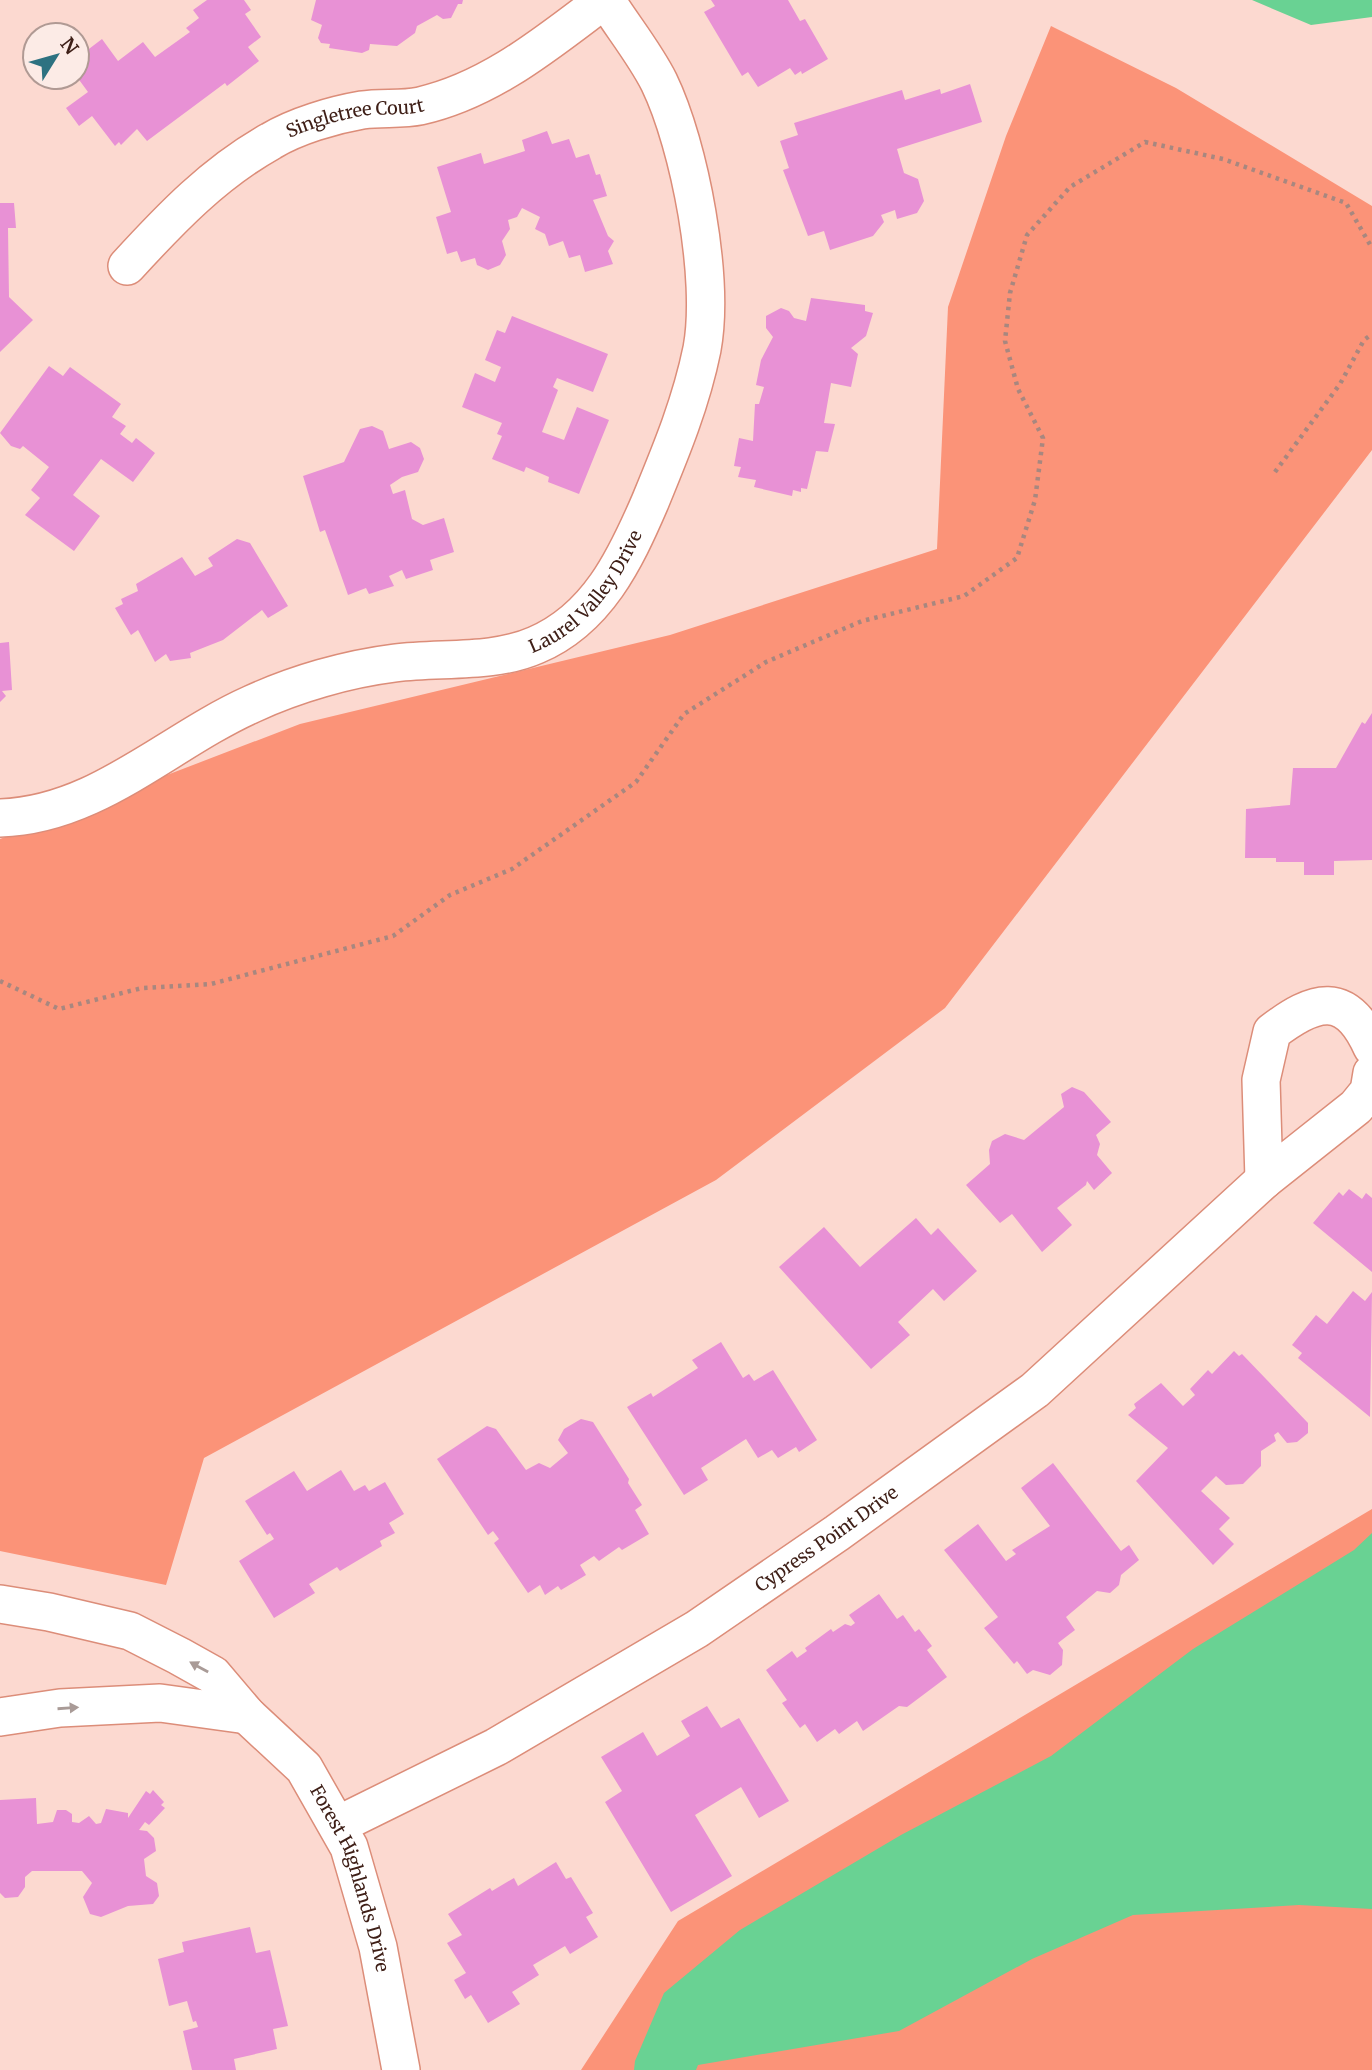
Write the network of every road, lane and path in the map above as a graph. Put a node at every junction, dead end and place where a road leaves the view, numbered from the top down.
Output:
1 (605, 0) edge
2 (1372, 248) edge
3 (127, 266) dead end
4 (1372, 334) edge
5 (1275, 472) dead end
6 (0, 818) edge
7 (0, 981) edge
8 (1372, 1047) edge
9 (1372, 1073) edge
10 (1264, 1180) junction
11 (0, 1604) edge
12 (247, 1715) junction
13 (0, 1717) edge
14 (338, 1825) junction
15 (401, 2070) edge

1 - 3 street, Singletree Court
1 - 6 street, Laurel Valley Drive
2 - 7 path
4 - 5 path
8 - 10 street
9 - 10 street, Cypress Point Drive
10 - 14 street, Cypress Point Drive
12 -> 11 street, Forest Highlands Drive
13 -> 12 street
12 - 14 street, Forest Highlands Drive
14 - 15 street, Forest Highlands Drive

